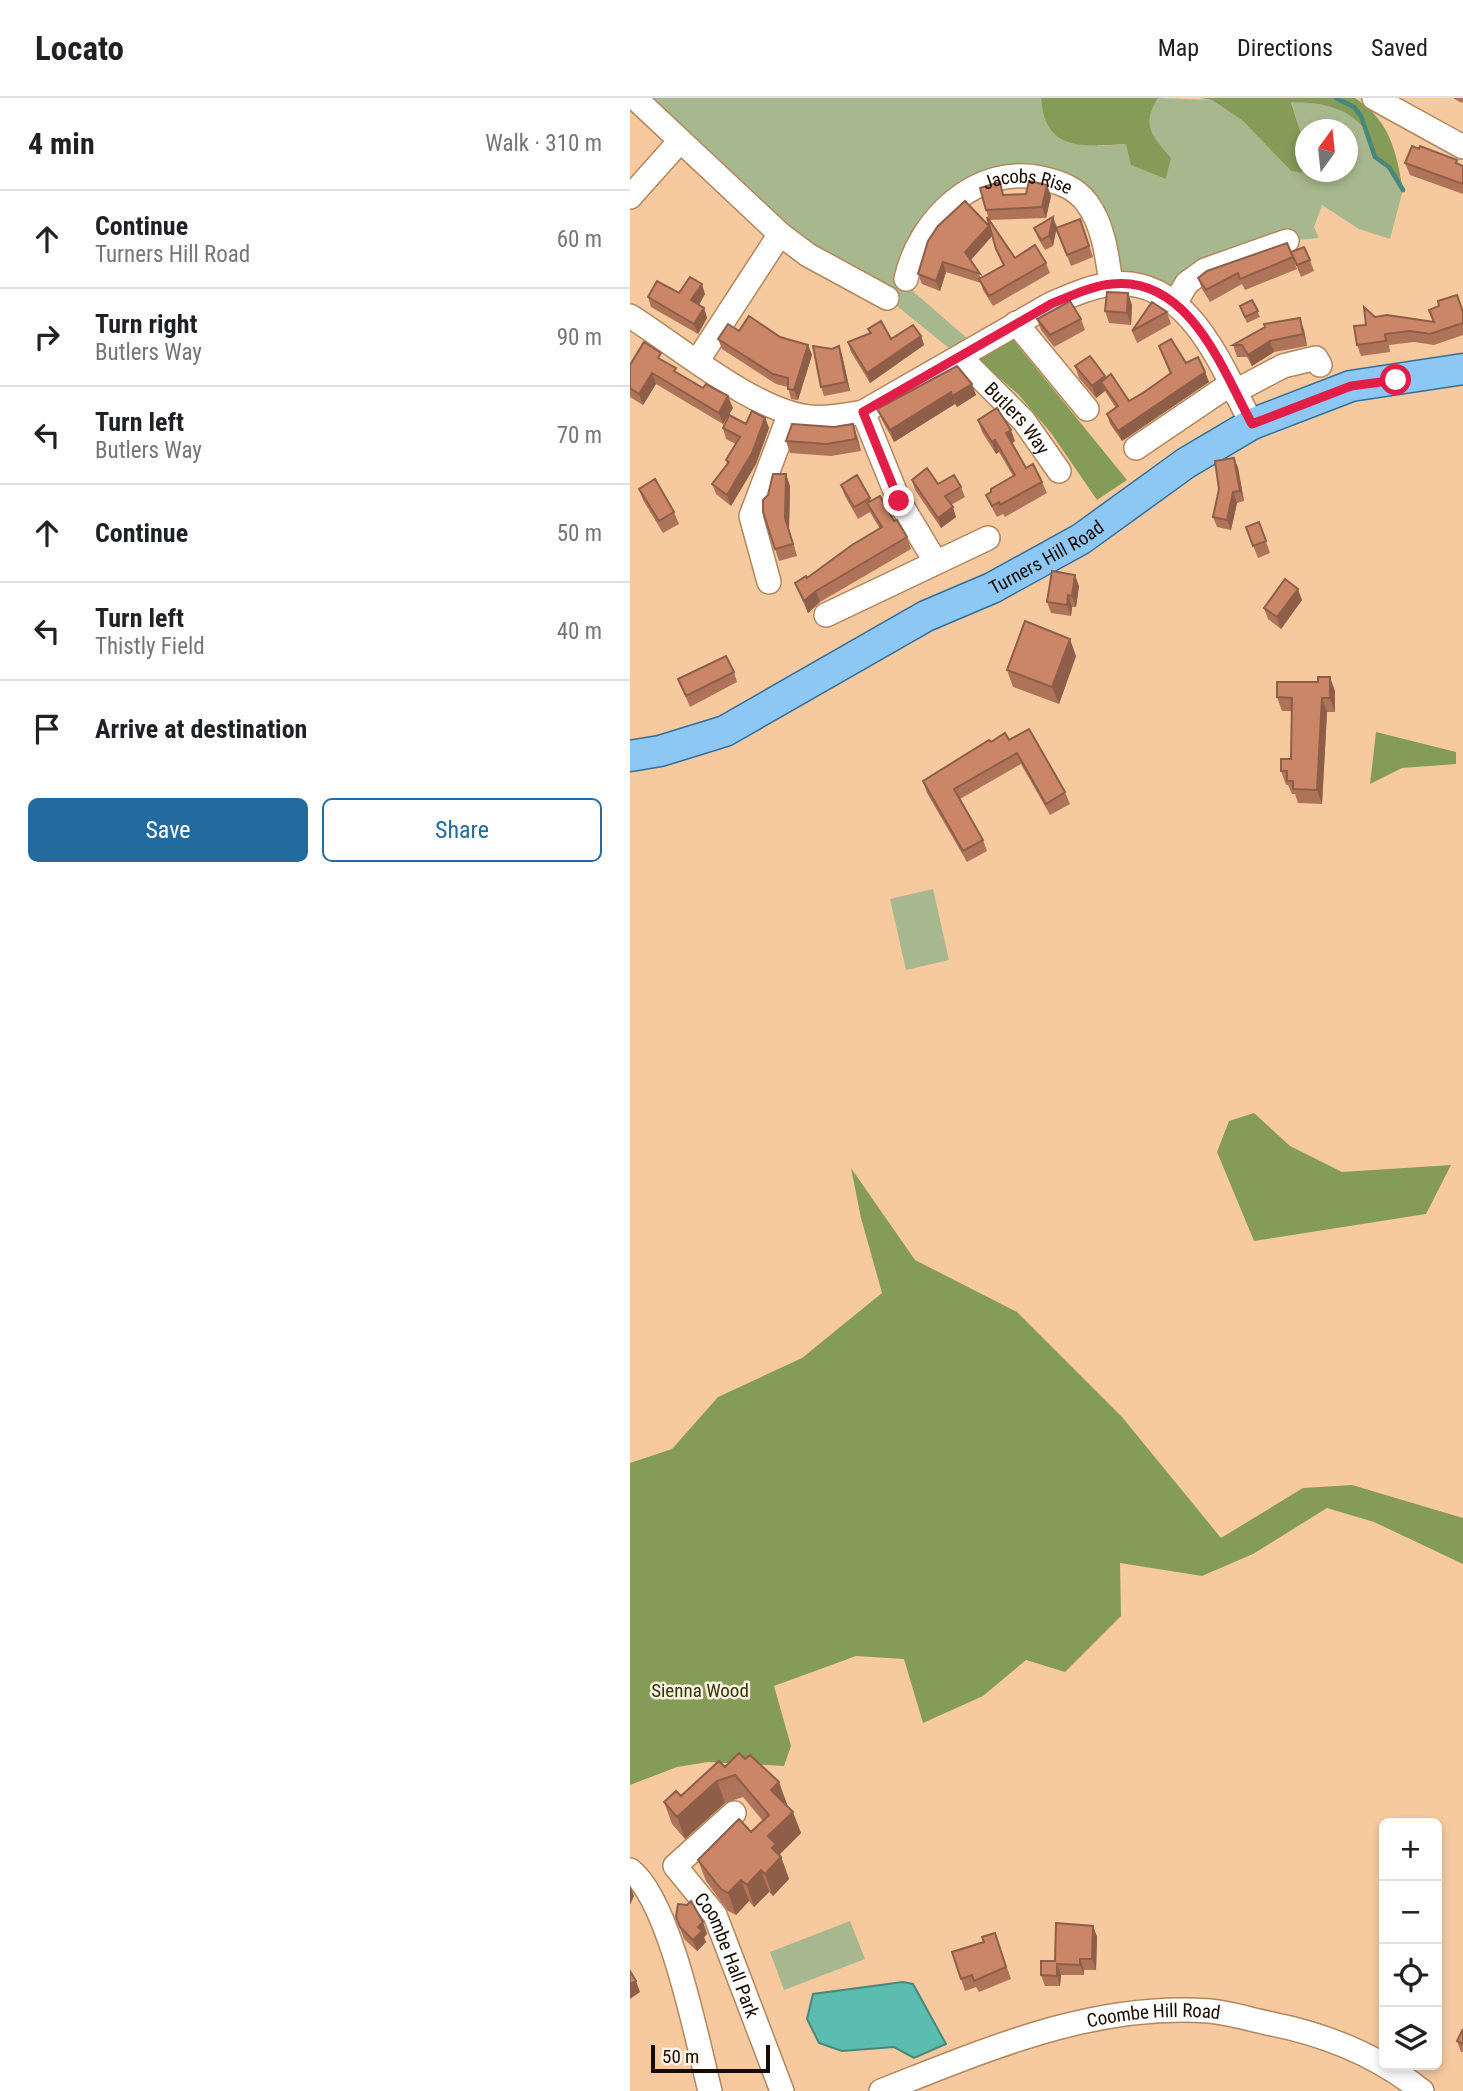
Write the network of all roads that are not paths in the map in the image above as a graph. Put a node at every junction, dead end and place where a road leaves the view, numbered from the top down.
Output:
1 (635, 98) edge
2 (1374, 98) edge
3 (680, 141) junction
4 (1463, 147) edge
5 (630, 197) edge
6 (780, 234) junction
7 (1287, 241) edge
8 (902, 267) dead end
9 (1111, 284) junction
10 (887, 298) dead end
11 (1175, 303) junction
12 (630, 316) edge
13 (1016, 323) junction
14 (960, 357) junction
15 (698, 360) junction
16 (1320, 365) dead end
17 (1463, 369) edge
18 (1232, 388) junction
19 (1087, 410) dead end
20 (863, 412) junction
21 (790, 413) junction
22 (1252, 424) junction
23 (1136, 448) dead end
24 (1059, 471) dead end
25 (988, 538) dead end
26 (935, 561) junction
27 (769, 582) dead end
28 (826, 615) dead end
29 (630, 756) edge
30 (734, 1813) dead end
31 (630, 1870) edge
32 (710, 2091) edge
33 (782, 2091) edge
34 (881, 2091) edge
35 (1422, 2091) edge

1 - 3 street
2 - 4 street
3 - 5 street
3 - 6 street
6 - 10 street
6 - 15 street
7 - 11 street
8 - 9 street, Jacobs Rise
9 - 11 street
9 - 13 street
11 - 18 street
12 - 15 street
13 - 14 street
13 - 19 street
14 - 20 street
14 - 24 street, Butlers Way
15 - 21 street
16 - 18 street
17 - 22 main road, Turners Hill Road
18 - 22 street
18 - 23 street
20 - 21 street
20 - 26 street
21 - 27 street
22 - 29 main road, Turners Hill Road
25 - 26 street
26 - 28 street
30 - 33 street, Coombe Hall Park
31 - 32 street
34 - 35 street, Coombe Hill Road

